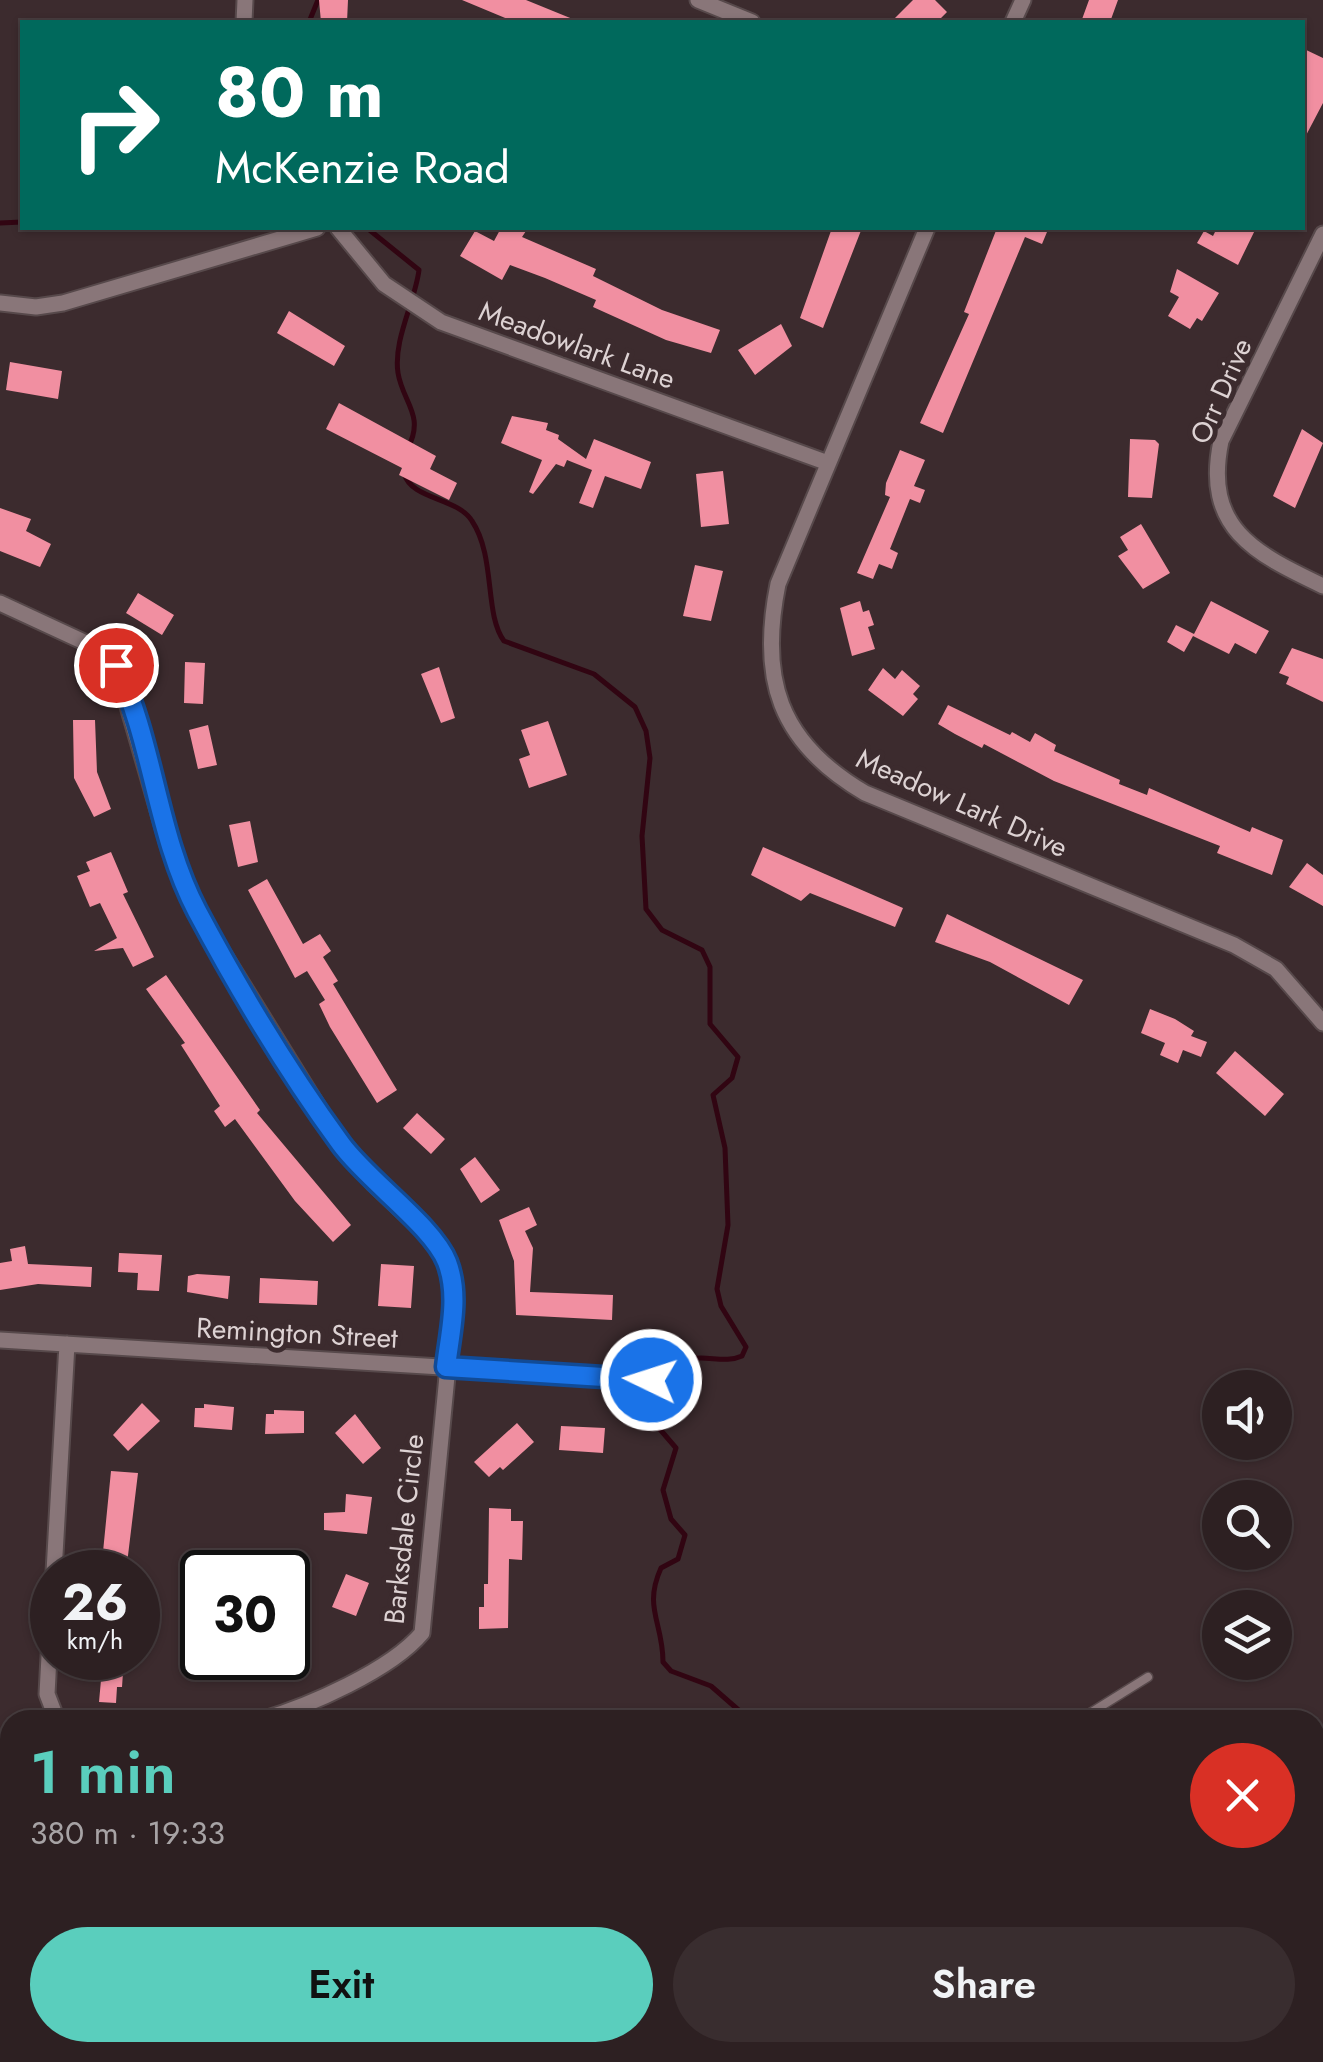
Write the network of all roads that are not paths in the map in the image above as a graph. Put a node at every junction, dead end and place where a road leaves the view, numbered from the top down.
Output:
1 (698, 0) edge
2 (747, 20) edge
3 (310, 230) edge
4 (340, 230) edge
5 (926, 230) edge
6 (1323, 234) edge
7 (0, 302) edge
8 (828, 463) junction
9 (1323, 586) edge
10 (0, 603) edge
11 (1323, 1022) edge
12 (0, 1340) edge
13 (67, 1344) junction
14 (446, 1367) junction
15 (651, 1380) dead end
16 (55, 1550) edge
17 (1148, 1676) dead end
18 (48, 1680) edge
19 (53, 1710) edge
20 (301, 1710) edge
21 (1095, 1710) edge

1 - 2 street
3 - 7 street
4 - 8 street, Meadowlark Lane
5 - 8 street, Meadow Lark Drive
6 - 9 street, Orr Drive
8 - 11 street, Meadow Lark Drive
10 - 14 street, Barksdale Circle
12 - 13 street, Remington Street
13 - 14 street, Remington Street
13 - 16 street
14 - 15 street, Remington Street
14 - 20 street, Barksdale Circle
17 - 21 lane
18 - 19 street

